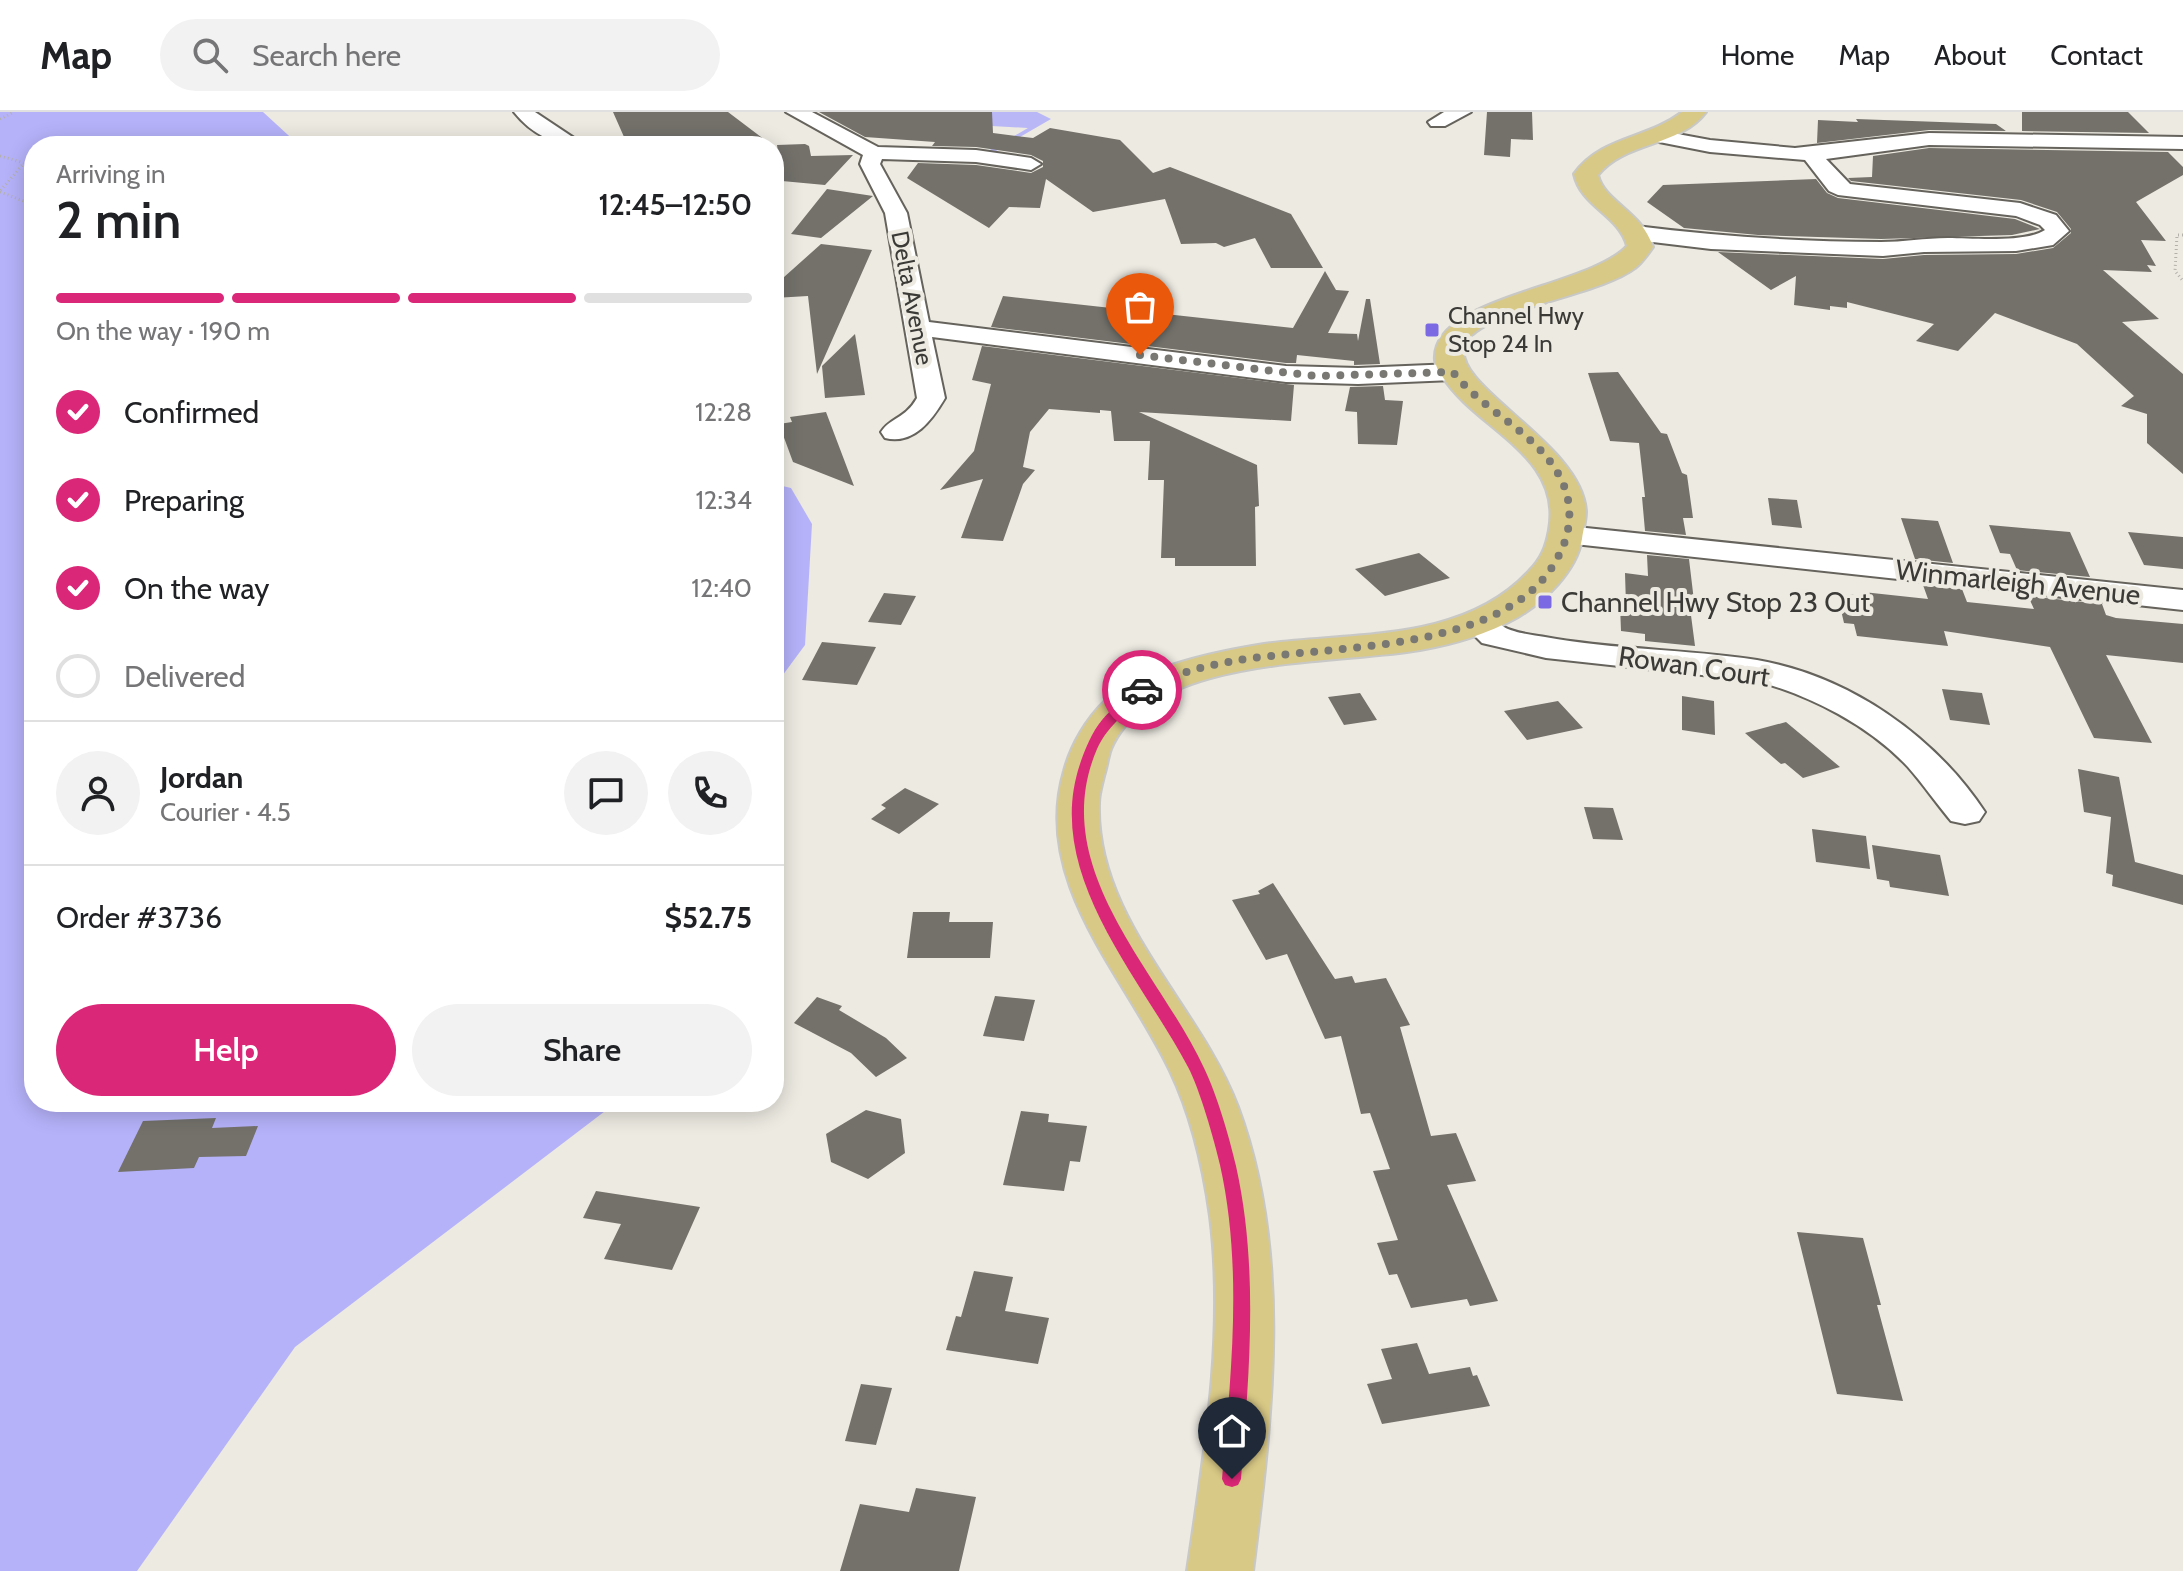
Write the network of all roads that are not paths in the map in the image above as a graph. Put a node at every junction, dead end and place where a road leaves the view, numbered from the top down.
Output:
1 (524, 112) edge
2 (796, 112) edge
3 (1461, 112) edge
4 (1695, 112) edge
5 (1438, 122) dead end
6 (558, 136) edge
7 (1656, 136) junction
8 (2183, 143) edge
9 (874, 153) junction
10 (1811, 154) junction
11 (1031, 164) dead end
12 (1636, 233) junction
13 (917, 329) junction
14 (1453, 372) junction
15 (895, 432) dead end
16 (1567, 535) junction
17 (2183, 600) edge
18 (1478, 622) junction
19 (1965, 812) dead end
20 (1220, 1571) edge

1 - 6 street
2 - 9 street
3 - 5 street
4 - 7 main road
7 - 10 street
7 - 12 main road
8 - 10 street
9 - 11 street
9 - 13 street, Delta Avenue
10 - 12 street
12 - 14 main road
13 - 14 street
13 - 15 street, Delta Avenue
14 - 16 main road
16 - 17 street, Winmarleigh Avenue
16 - 18 main road
18 - 19 street, Rowan Court
18 - 20 main road

